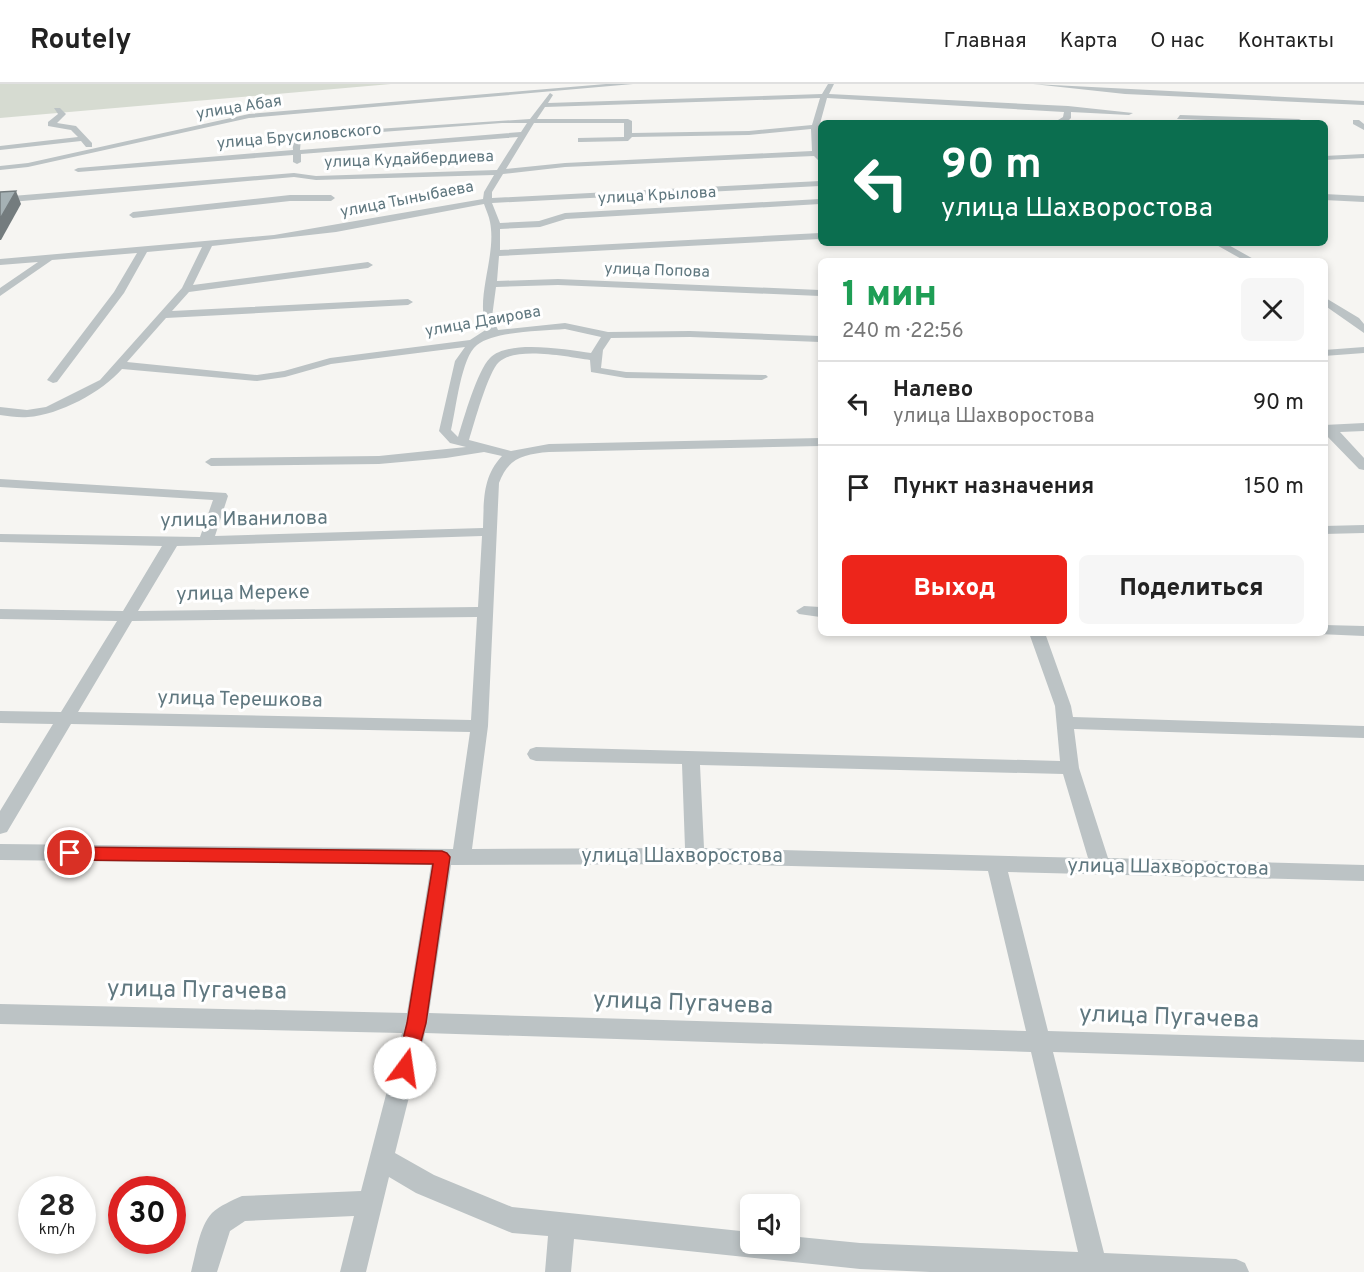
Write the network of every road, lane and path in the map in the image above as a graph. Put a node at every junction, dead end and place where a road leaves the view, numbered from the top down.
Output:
1 (630, 84) edge
2 (831, 84) edge
3 (1036, 84) edge
4 (1120, 84) edge
5 (554, 87) edge
6 (1125, 92) junction
7 (1275, 92) dead end
8 (824, 96) junction
9 (1282, 100) junction
10 (1364, 103) edge
11 (546, 105) junction
12 (1288, 107) dead end
13 (1068, 108) junction
14 (57, 110) dead end
15 (1129, 113) junction
16 (1294, 114) dead end
17 (1180, 117) dead end
18 (533, 120) junction
19 (1063, 120) edge
20 (1131, 120) edge
21 (1252, 120) edge
22 (1298, 120) edge
23 (1356, 122) dead end
24 (817, 126) edge
25 (1364, 128) edge
26 (523, 135) junction
27 (628, 135) junction
28 (83, 139) junction
29 (580, 140) dead end
30 (0, 148) edge
31 (93, 150) junction
32 (1329, 150) dead end
33 (297, 152) junction
34 (76, 154) junction
35 (818, 155) edge
36 (1364, 156) edge
37 (1346, 157) junction
38 (1328, 158) edge
39 (309, 162) dead end
40 (297, 163) junction
41 (0, 168) edge
42 (503, 171) junction
43 (294, 175) junction
44 (306, 177) junction
45 (71, 182) junction
46 (818, 183) edge
47 (293, 191) junction
48 (1328, 197) edge
49 (331, 198) dead end
50 (1364, 199) edge
51 (0, 200) edge
52 (487, 201) junction
53 (818, 201) edge
54 (133, 215) dead end
55 (495, 226) junction
56 (818, 236) edge
57 (209, 243) junction
58 (1224, 246) edge
59 (144, 249) junction
60 (495, 253) junction
61 (49, 258) junction
62 (1246, 258) edge
63 (0, 262) edge
64 (368, 265) dead end
65 (492, 284) junction
66 (186, 289) junction
67 (0, 293) edge
68 (818, 293) edge
69 (408, 302) dead end
70 (1328, 303) edge
71 (162, 315) junction
72 (1364, 330) edge
73 (608, 335) junction
74 (818, 339) edge
75 (473, 343) junction
76 (1364, 350) edge
77 (1328, 353) edge
78 (595, 357) junction
79 (118, 365) junction
80 (762, 377) dead end
81 (53, 380) dead end
82 (0, 411) edge
83 (1364, 427) edge
84 (1328, 429) edge
85 (1328, 430) edge
86 (462, 442) junction
87 (818, 442) edge
88 (482, 448) junction
89 (511, 455) junction
90 (211, 462) dead end
91 (1364, 466) edge
92 (0, 483) edge
93 (1364, 529) edge
94 (1328, 530) edge
95 (488, 532) junction
96 (0, 538) edge
97 (206, 541) junction
98 (172, 542) junction
99 (804, 611) dead end
100 (486, 612) junction
101 (818, 612) edge
102 (0, 614) edge
103 (128, 616) junction
104 (1328, 630) edge
105 (1364, 631) edge
106 (1038, 636) edge
107 (0, 717) edge
108 (64, 718) junction
109 (1065, 723) junction
110 (479, 726) junction
111 (1364, 732) edge
112 (536, 754) dead end
113 (691, 758) junction
114 (1070, 768) junction
115 (0, 826) edge
116 (0, 852) edge
117 (695, 856) junction
118 (451, 857) junction
119 (996, 864) junction
120 (1101, 867) junction
121 (1364, 873) edge
122 (0, 1014) edge
123 (416, 1023) junction
124 (1040, 1041) junction
125 (1364, 1050) edge
126 (383, 1160) junction
127 (372, 1203) junction
128 (562, 1225) junction
129 (1094, 1264) junction
130 (204, 1272) edge
131 (353, 1272) edge
132 (558, 1272) edge
133 (1236, 1272) edge

1 - 5 street, улица Абая
2 - 8 street
3 - 6 street
4 - 6 street
5 - 11 street
5 - 31 street, улица Абая
6 - 9 street
6 - 15 street
7 - 9 street
8 - 11 street
8 - 13 street
8 - 24 street
9 - 10 street
9 - 12 street
11 - 18 street
13 - 15 street
13 - 19 street
14 - 28 street
15 - 20 street
16 - 22 street
17 - 21 street
18 - 26 street
18 - 27 street
18 - 33 street
23 - 25 street
24 - 27 street
26 - 33 street, улица Брусиловского
26 - 42 street
27 - 29 street
28 - 30 street
28 - 31 street
31 - 34 street, улица Абая
32 - 37 street
33 - 40 street
33 - 45 street, улица Брусиловского
34 - 41 street, улица Абая
34 - 45 street
35 - 42 street, улица Кудайбердиева
36 - 37 street
37 - 38 street
39 - 40 street
40 - 43 street
42 - 44 street, улица Кудайбердиева
42 - 52 street
43 - 44 street, улица Кудайбердиева
43 - 45 street, улица Кудайбердиева
44 - 47 street
45 - 51 street, улица Кудайбердиева
46 - 52 street, улица Тыныбаева
47 - 49 street
47 - 54 street
48 - 50 street
52 - 55 street
52 - 57 street, улица Тыныбаева
53 - 55 street, улица Крылова
55 - 60 street
56 - 60 street
57 - 59 street, улица Тыныбаева
57 - 66 street
58 - 62 street
59 - 61 street, улица Тыныбаева
59 - 81 street
60 - 65 street
61 - 63 street, улица Тыныбаева
61 - 67 street
64 - 66 street
65 - 68 street, улица Попова
65 - 75 street
66 - 71 street
69 - 71 street
70 - 72 street
71 - 79 street
73 - 74 street, улица Даирова
73 - 75 street, улица Даирова
73 - 78 street
75 - 79 street, улица Даирова
75 - 86 street
76 - 77 street
78 - 80 street
78 - 86 street
79 - 82 street
83 - 84 street
85 - 91 street
86 - 88 street
87 - 89 street
88 - 89 street
88 - 90 street
89 - 95 street
92 - 97 street
93 - 94 street
95 - 97 street, улица Иванилова
95 - 100 street
96 - 98 street, улица Иванилова
97 - 98 street, улица Иванилова
98 - 103 street
99 - 101 street
100 - 103 street, улица Мереке
100 - 110 street
102 - 103 street, улица Мереке
103 - 108 street
104 - 105 street
106 - 109 street
107 - 108 street, улица Терешкова
108 - 110 street, улица Терешкова
108 - 115 street
109 - 111 street
109 - 114 street
110 - 118 street
112 - 113 street
113 - 114 street
113 - 117 street
114 - 120 street
116 - 118 street, улица Шахворостова
117 - 118 street, улица Шахворостова
117 - 119 street, улица Шахворостова
118 - 123 street
119 - 120 street, улица Шахворостова
119 - 124 street
120 - 121 street, улица Шахворостова
122 - 123 street, улица Пугачева
123 - 124 street, улица Пугачева
123 - 126 street
124 - 125 street, улица Пугачева
124 - 129 street
126 - 127 street
126 - 128 street
127 - 130 street
127 - 131 street
128 - 129 street
128 - 132 street
129 - 133 street

